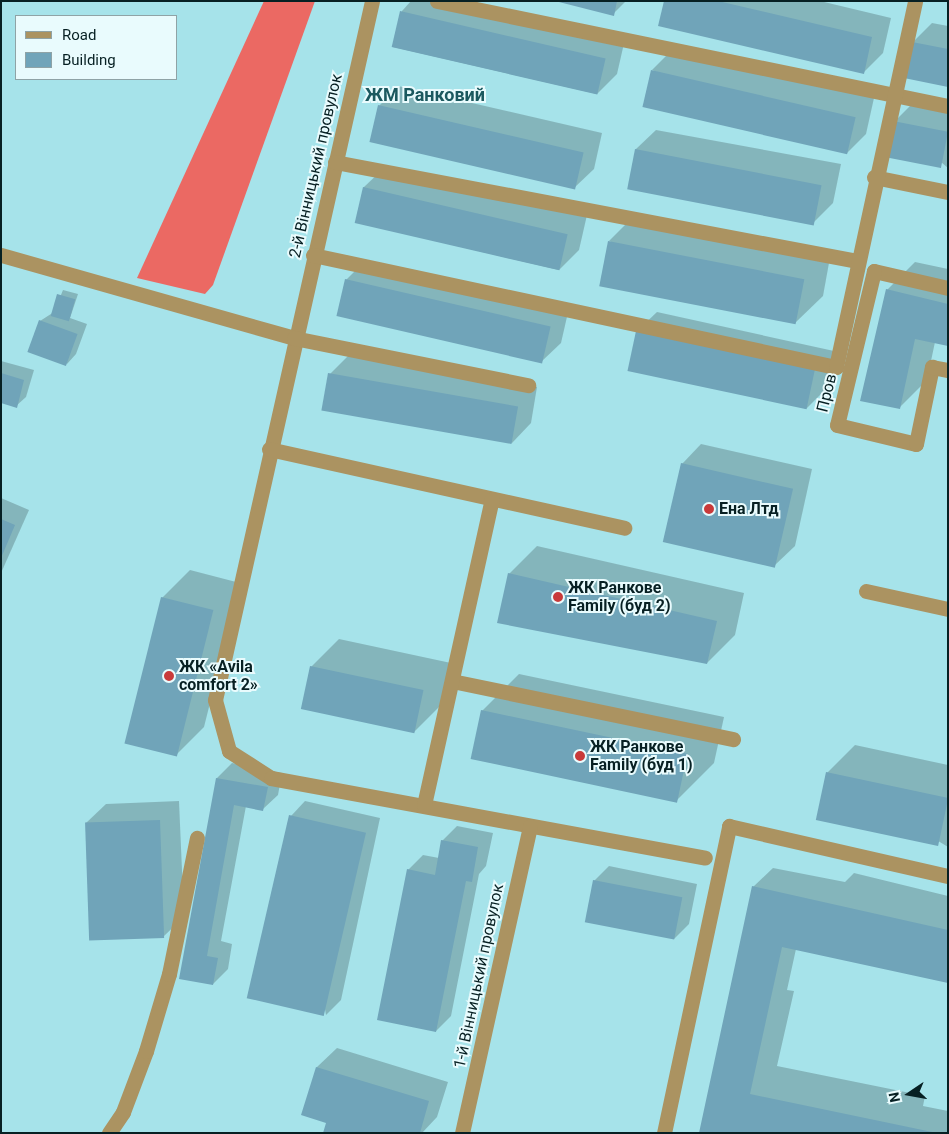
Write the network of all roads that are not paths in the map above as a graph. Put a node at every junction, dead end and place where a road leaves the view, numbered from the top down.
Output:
1 (372, 1) edge
2 (437, 1) edge
3 (915, 1) edge
4 (893, 94) junction
5 (948, 106) edge
6 (335, 162) junction
7 (874, 177) junction
8 (948, 192) edge
9 (1, 255) edge
10 (313, 255) junction
11 (857, 261) junction
12 (948, 288) edge
13 (294, 338) junction
14 (948, 370) edge
15 (528, 385) dead end
16 (269, 449) junction
17 (492, 499) junction
18 (624, 528) dead end
19 (866, 591) dead end
20 (948, 609) edge
21 (452, 681) junction
22 (733, 739) dead end
23 (424, 805) junction
24 (530, 826) junction
25 (197, 838) dead end
26 (705, 858) dead end
27 (948, 876) edge
28 (109, 1133) edge
29 (462, 1133) edge
30 (664, 1133) edge

1 - 6 street, 2-й Вінницький провулок
2 - 4 street
3 - 4 street
4 - 5 street
4 - 7 street
6 - 10 street, 2-й Вінницький провулок
6 - 11 street
7 - 8 street
7 - 11 street
9 - 13 street
10 - 11 street
10 - 13 street, 2-й Вінницький провулок
12 - 14 street, Пров
13 - 15 street
13 - 16 street, 2-й Вінницький провулок
16 - 17 street
16 - 23 street, 2-й Вінницький провулок
17 - 18 street
17 - 21 street
19 - 20 street
21 - 22 street
21 - 23 street
23 - 24 street, 2-й Вінницький провулок
24 - 26 street, 2-й Вінницький провулок
24 - 29 street, 1-й Вінницький провулок
25 - 28 street
27 - 30 street

